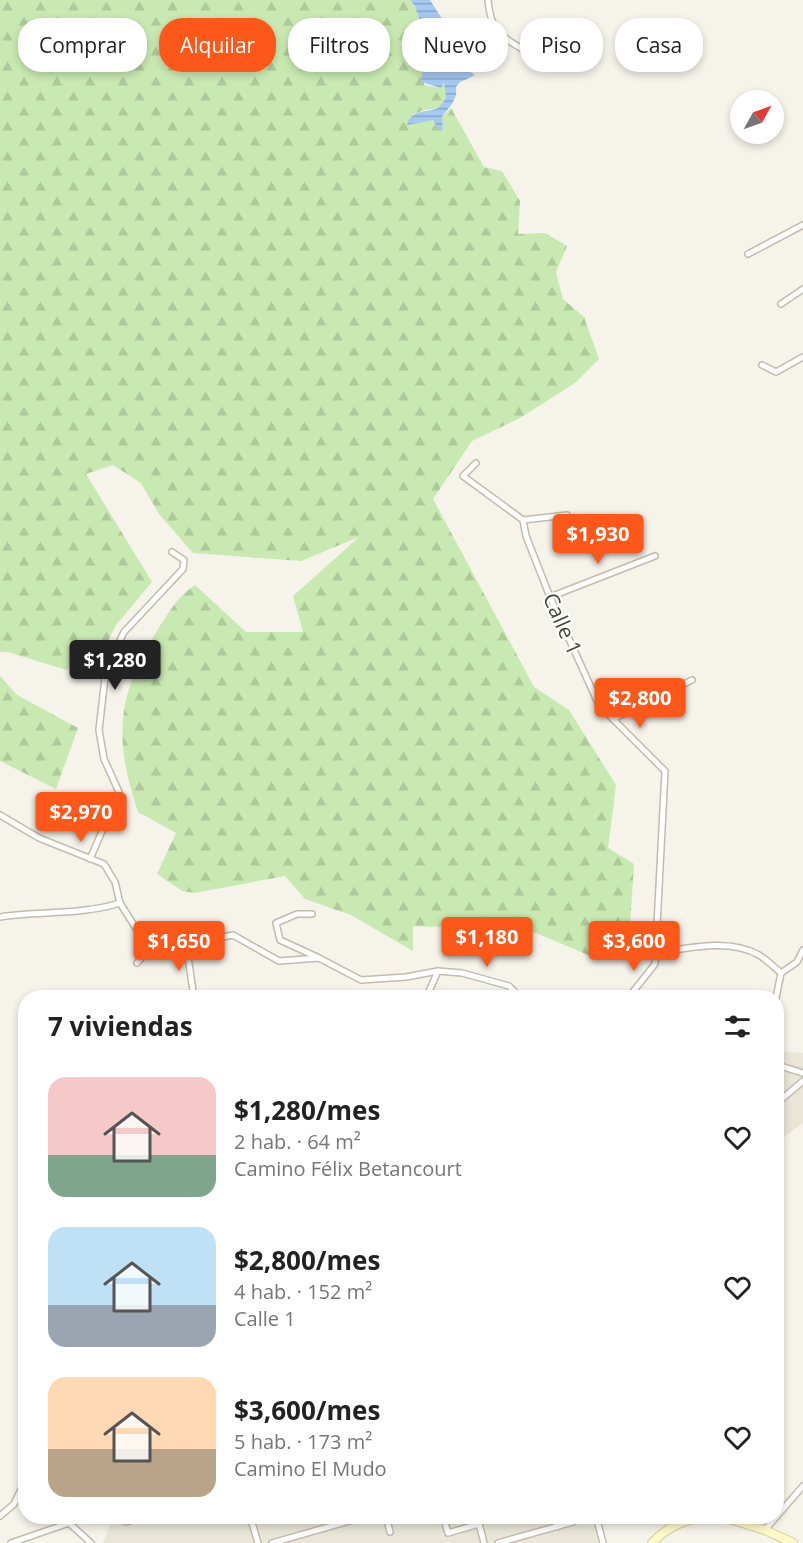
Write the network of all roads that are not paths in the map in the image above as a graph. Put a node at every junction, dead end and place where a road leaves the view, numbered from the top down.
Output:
1 (488, 0) edge
2 (520, 47) edge
3 (803, 225) edge
4 (748, 254) dead end
5 (803, 289) edge
6 (781, 304) dead end
7 (803, 357) edge
8 (762, 365) dead end
9 (476, 463) dead end
10 (567, 515) dead end
11 (523, 520) junction
12 (172, 552) dead end
13 (655, 556) dead end
14 (550, 597) junction
15 (692, 680) dead end
16 (613, 719) junction
17 (0, 815) edge
18 (90, 859) junction
19 (120, 903) junction
20 (312, 914) dead end
21 (0, 917) edge
22 (186, 943) junction
23 (149, 949) junction
24 (803, 950) edge
25 (656, 953) junction
26 (318, 958) junction
27 (137, 963) dead end
28 (438, 971) junction
29 (781, 973) junction
30 (193, 990) edge
31 (430, 990) edge
32 (513, 990) edge
33 (634, 990) edge
34 (778, 990) edge
35 (784, 1067) edge
36 (803, 1073) edge
37 (803, 1081) edge
38 (784, 1098) edge
39 (803, 1486) edge
40 (18, 1495) edge
41 (784, 1508) edge
42 (0, 1516) edge
43 (66, 1524) edge
44 (70, 1524) edge
45 (252, 1524) edge
46 (339, 1524) edge
47 (388, 1524) edge
48 (445, 1524) edge
49 (479, 1524) joint
50 (556, 1524) edge
51 (567, 1524) edge
52 (598, 1524) edge
53 (677, 1524) edge
54 (746, 1524) edge
55 (770, 1524) edge
56 (557, 1527) junction
57 (765, 1530) junction
58 (390, 1532) dead end
59 (11, 1543) edge
60 (91, 1543) edge
61 (258, 1543) edge
62 (272, 1543) edge
63 (484, 1543) edge
64 (498, 1543) edge
65 (603, 1543) edge
66 (652, 1543) edge
67 (793, 1543) edge

1 - 2 street
3 - 4 street
5 - 6 street
7 - 8 street
9 - 11 street
10 - 11 street
11 - 14 street, Calle 1
12 - 18 street
13 - 14 street
14 - 16 street, Calle 1
15 - 16 street
16 - 25 street, Calle 1
17 - 18 street
18 - 19 street
19 - 21 street
19 - 23 street
20 - 26 street
22 - 23 street
22 - 26 street
22 - 30 street
23 - 27 street
24 - 29 street
25 - 29 street
25 - 33 street
26 - 28 street
28 - 31 street
28 - 32 street
29 - 34 street
35 - 36 street
37 - 38 street
39 - 41 street
40 - 42 street
43 - 59 street
44 - 60 street
45 - 61 street
46 - 62 street
47 - 58 street
48 - 49 street
49 - 63 street
50 - 56 street
51 - 56 street
52 - 65 street
53 - 66 street
54 - 57 street
55 - 57 street
56 - 64 street
57 - 67 street

